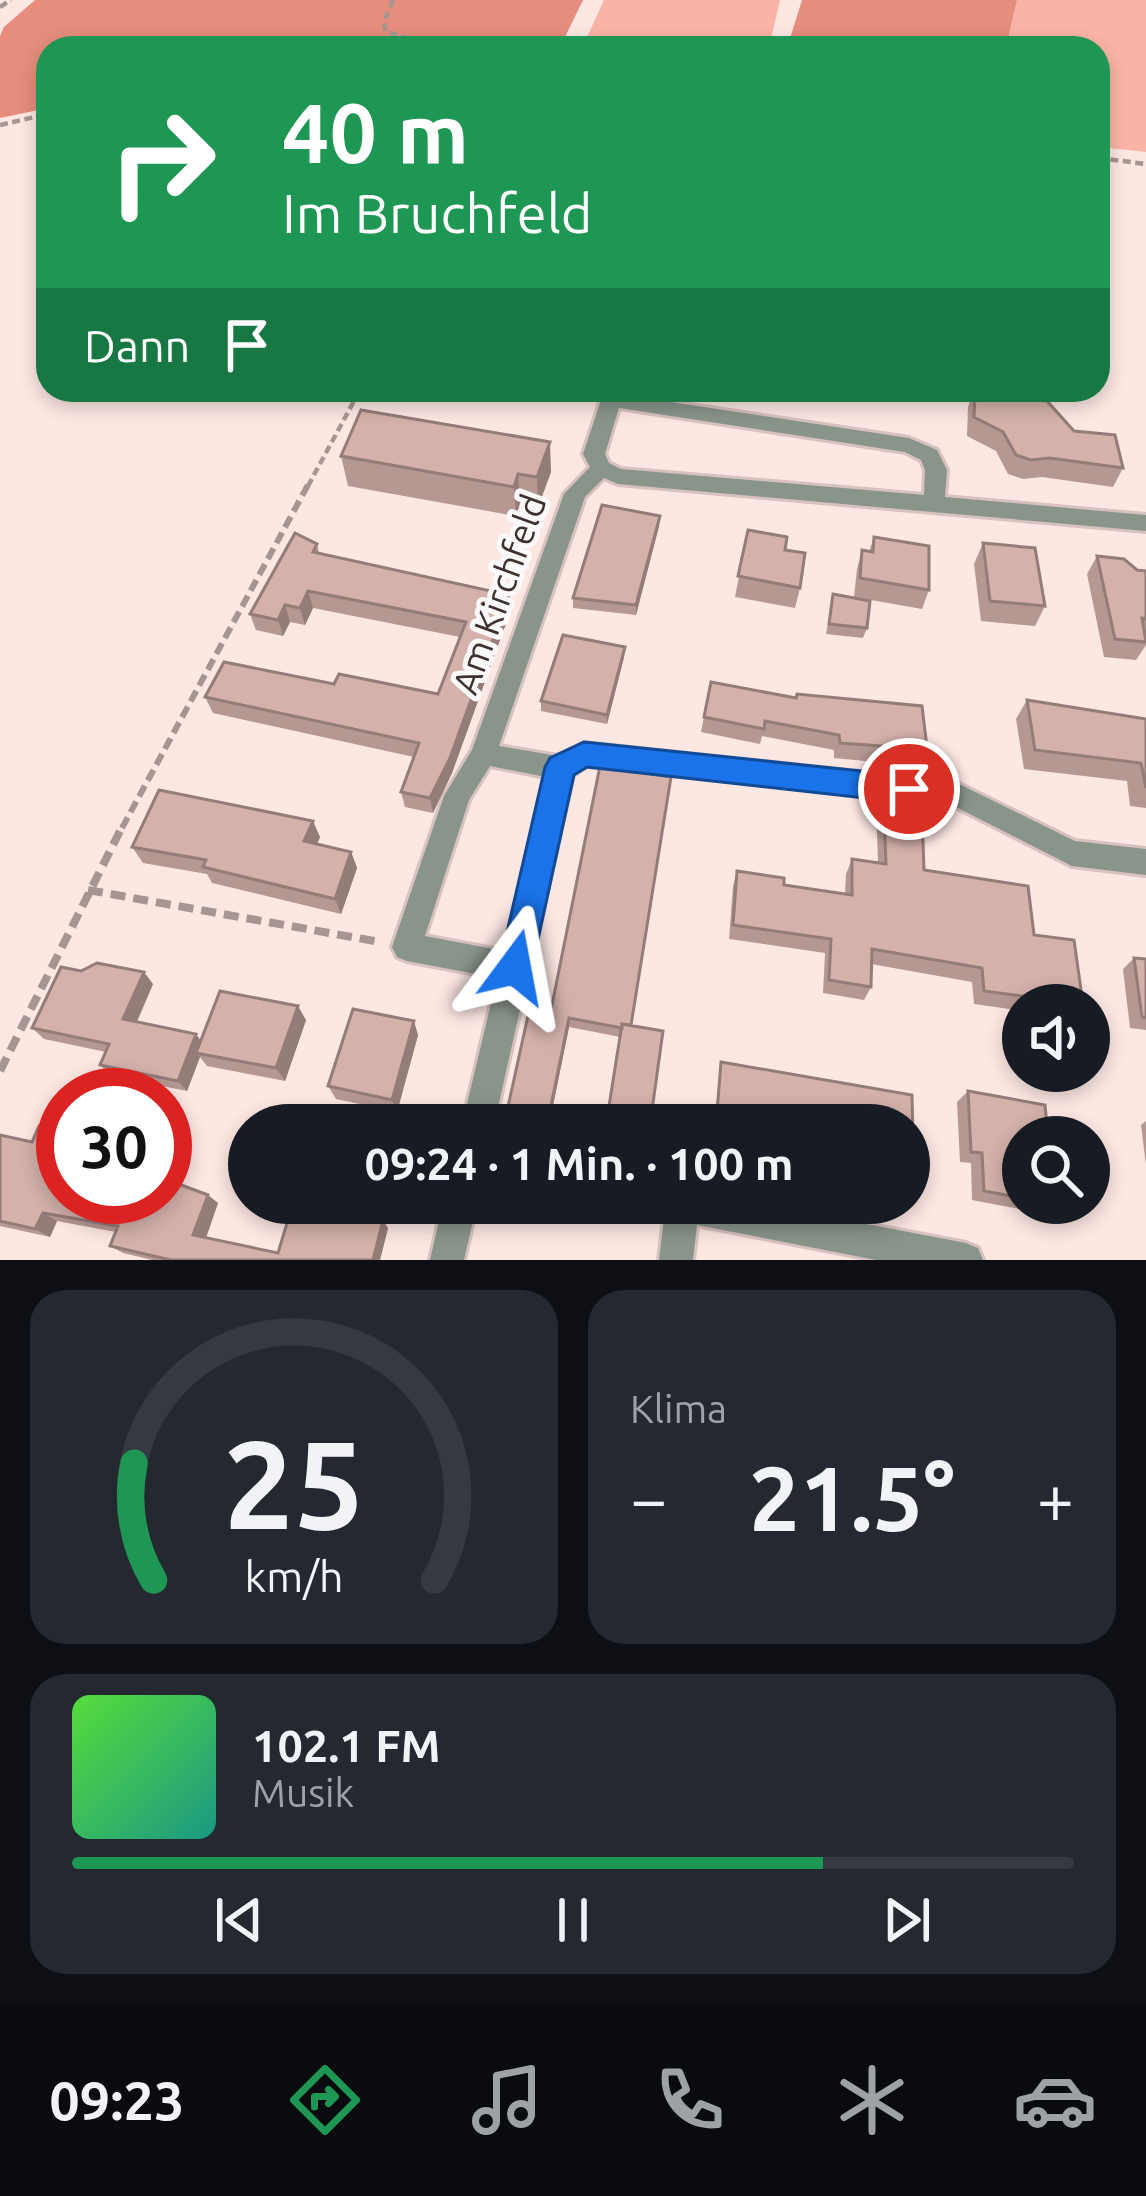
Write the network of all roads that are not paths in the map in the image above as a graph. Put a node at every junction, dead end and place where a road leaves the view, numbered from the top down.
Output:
1 (609, 402) edge
2 (623, 402) edge
3 (601, 468) junction
4 (934, 504) junction
5 (1146, 523) edge
6 (483, 754) junction
7 (560, 767) junction
8 (1146, 862) edge
9 (515, 967) junction
10 (483, 1104) edge
11 (455, 1224) edge
12 (675, 1224) edge
13 (779, 1224) edge
14 (447, 1260) edge
15 (676, 1260) edge
16 (966, 1260) edge

1 - 3 street
2 - 4 street
3 - 4 street
3 - 6 street, Am Kirchfeld
4 - 5 street
6 - 7 street, Am Kirchfeld
6 - 9 street, Am Kirchfeld
7 - 8 street, Am Kirchfeld
7 - 9 street
9 - 10 street
11 - 14 street
12 - 15 street
13 - 16 street

